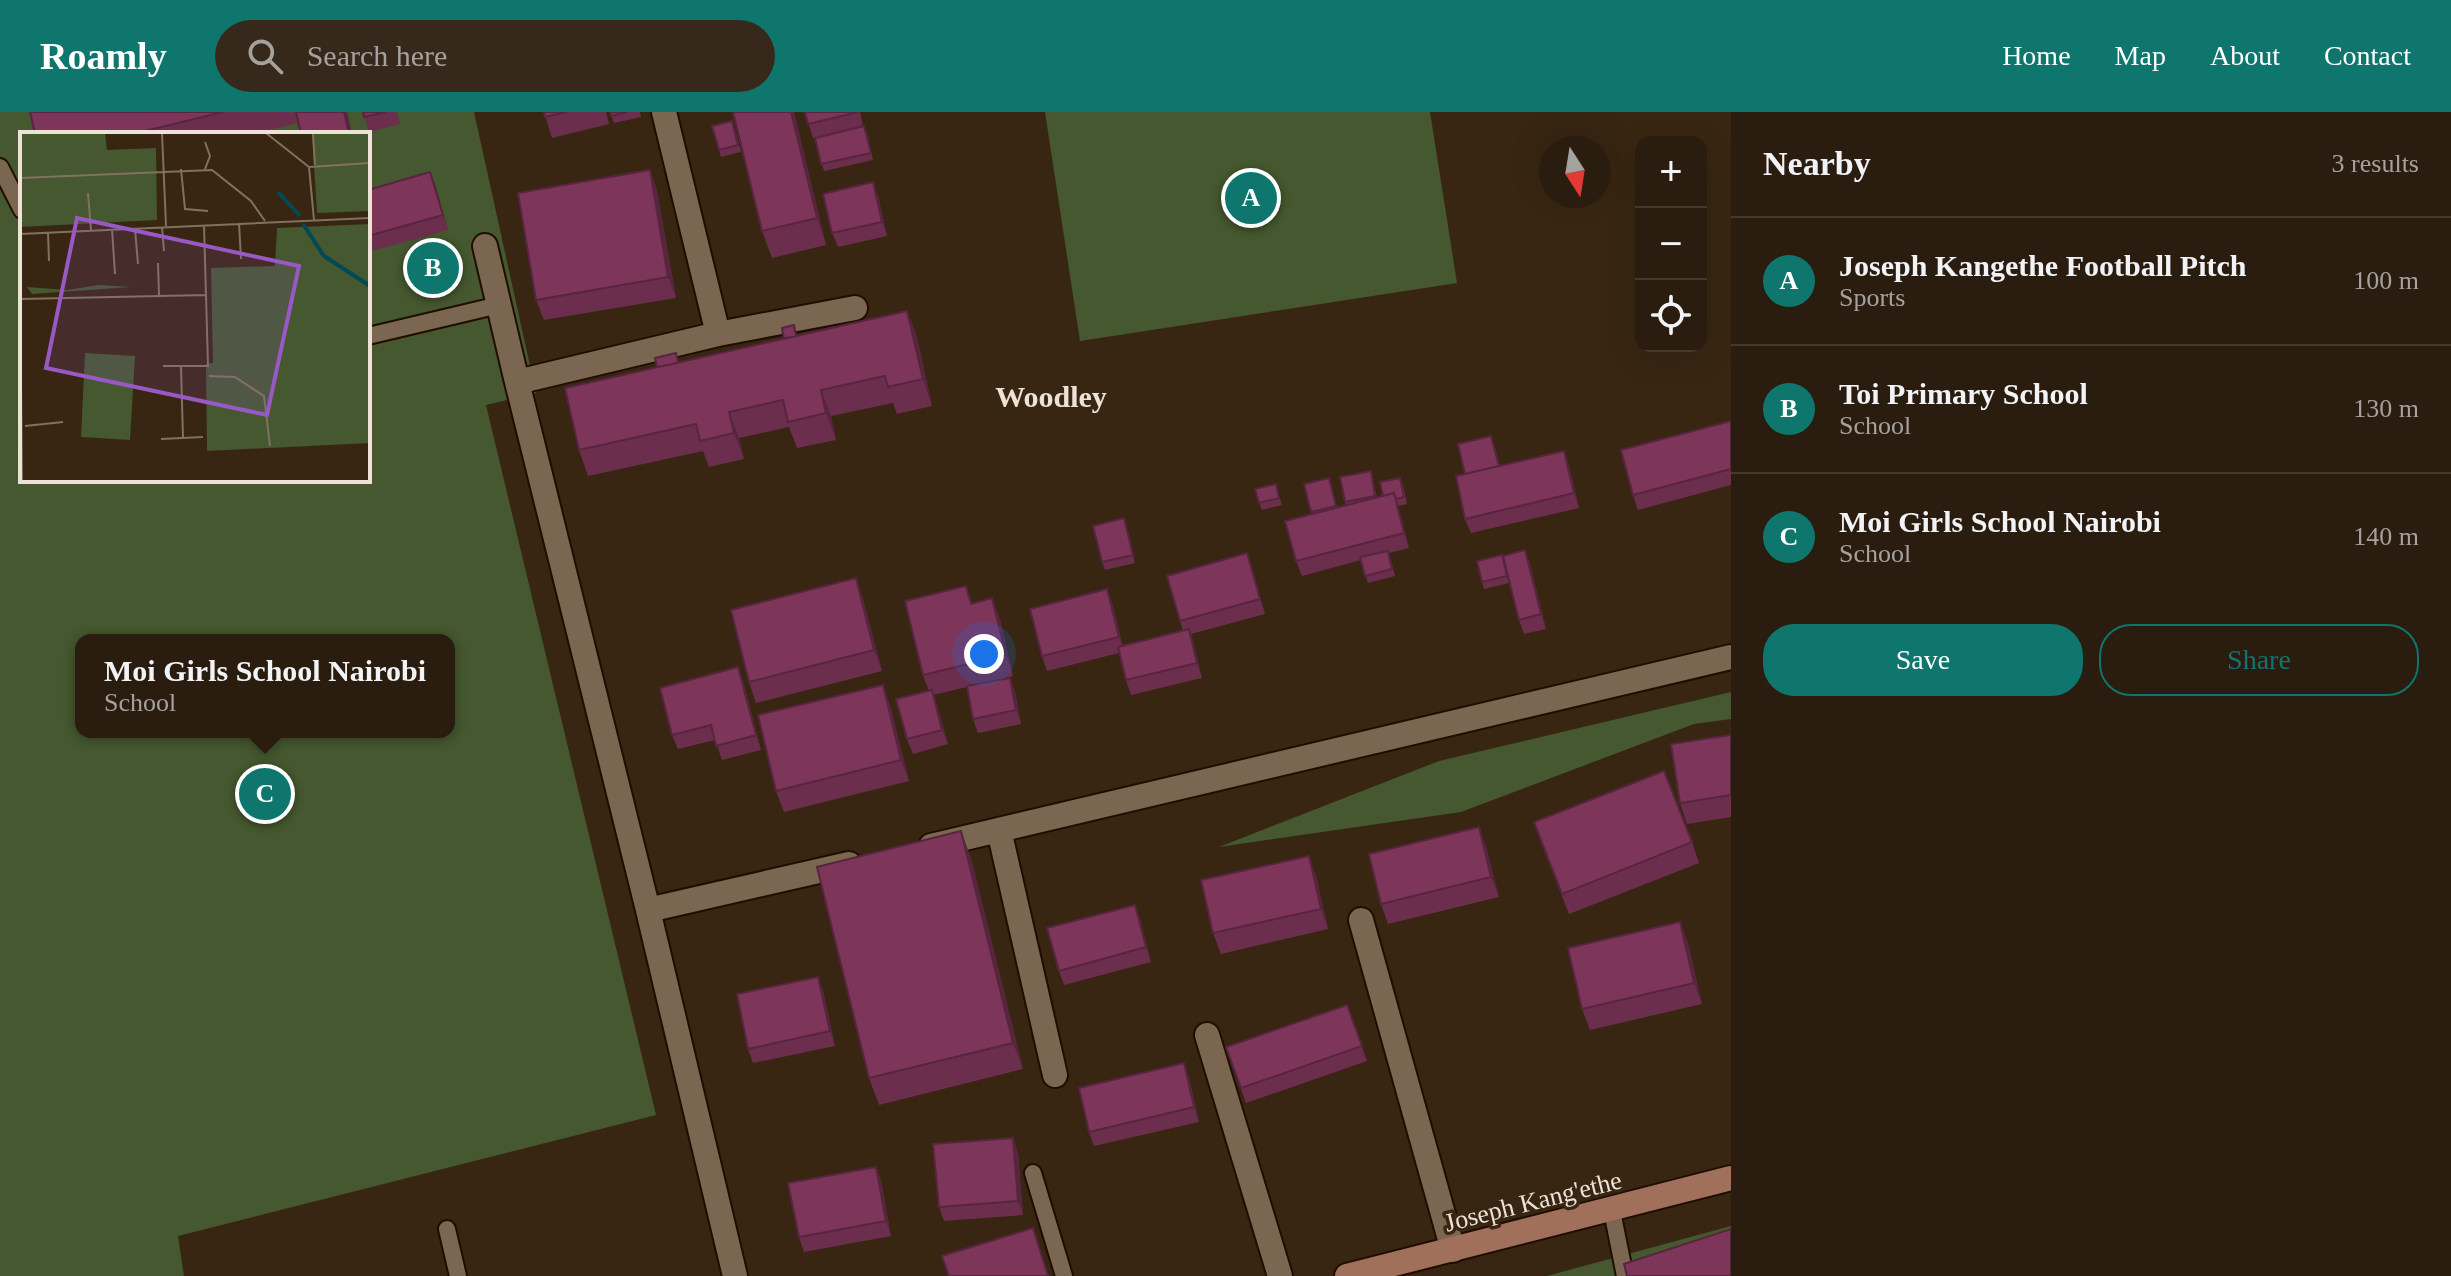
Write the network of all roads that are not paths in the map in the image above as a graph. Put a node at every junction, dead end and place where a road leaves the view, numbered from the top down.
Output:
1 (664, 112) edge
2 (0, 167) edge
3 (20, 206) edge
4 (485, 246) dead end
5 (499, 305) junction
6 (855, 308) dead end
7 (718, 334) junction
8 (370, 336) edge
9 (517, 382) junction
10 (1731, 657) edge
11 (999, 830) junction
12 (907, 851) edge
13 (877, 858) edge
14 (648, 910) junction
15 (1361, 920) dead end
16 (1207, 1035) dead end
17 (1055, 1075) dead end
18 (1033, 1173) dead end
19 (1731, 1178) edge
20 (1612, 1211) junction
21 (447, 1229) dead end
22 (1453, 1250) junction
23 (458, 1276) edge
24 (735, 1276) edge
25 (1064, 1276) edge
26 (1280, 1276) edge
27 (1347, 1276) edge
28 (1625, 1276) edge

1 - 7 street
2 - 3 lane
4 - 5 street
5 - 8 lane
5 - 9 street
6 - 7 street
7 - 9 street
9 - 14 street
10 - 11 street
11 - 12 street
11 - 17 street
13 - 14 street
14 - 24 street
15 - 22 street
16 - 26 street
18 - 25 lane
19 - 20 street, Joseph Kang'ethe
20 - 22 street, Joseph Kang'ethe
20 - 28 lane
21 - 23 lane
22 - 27 street, Joseph Kang'ethe

